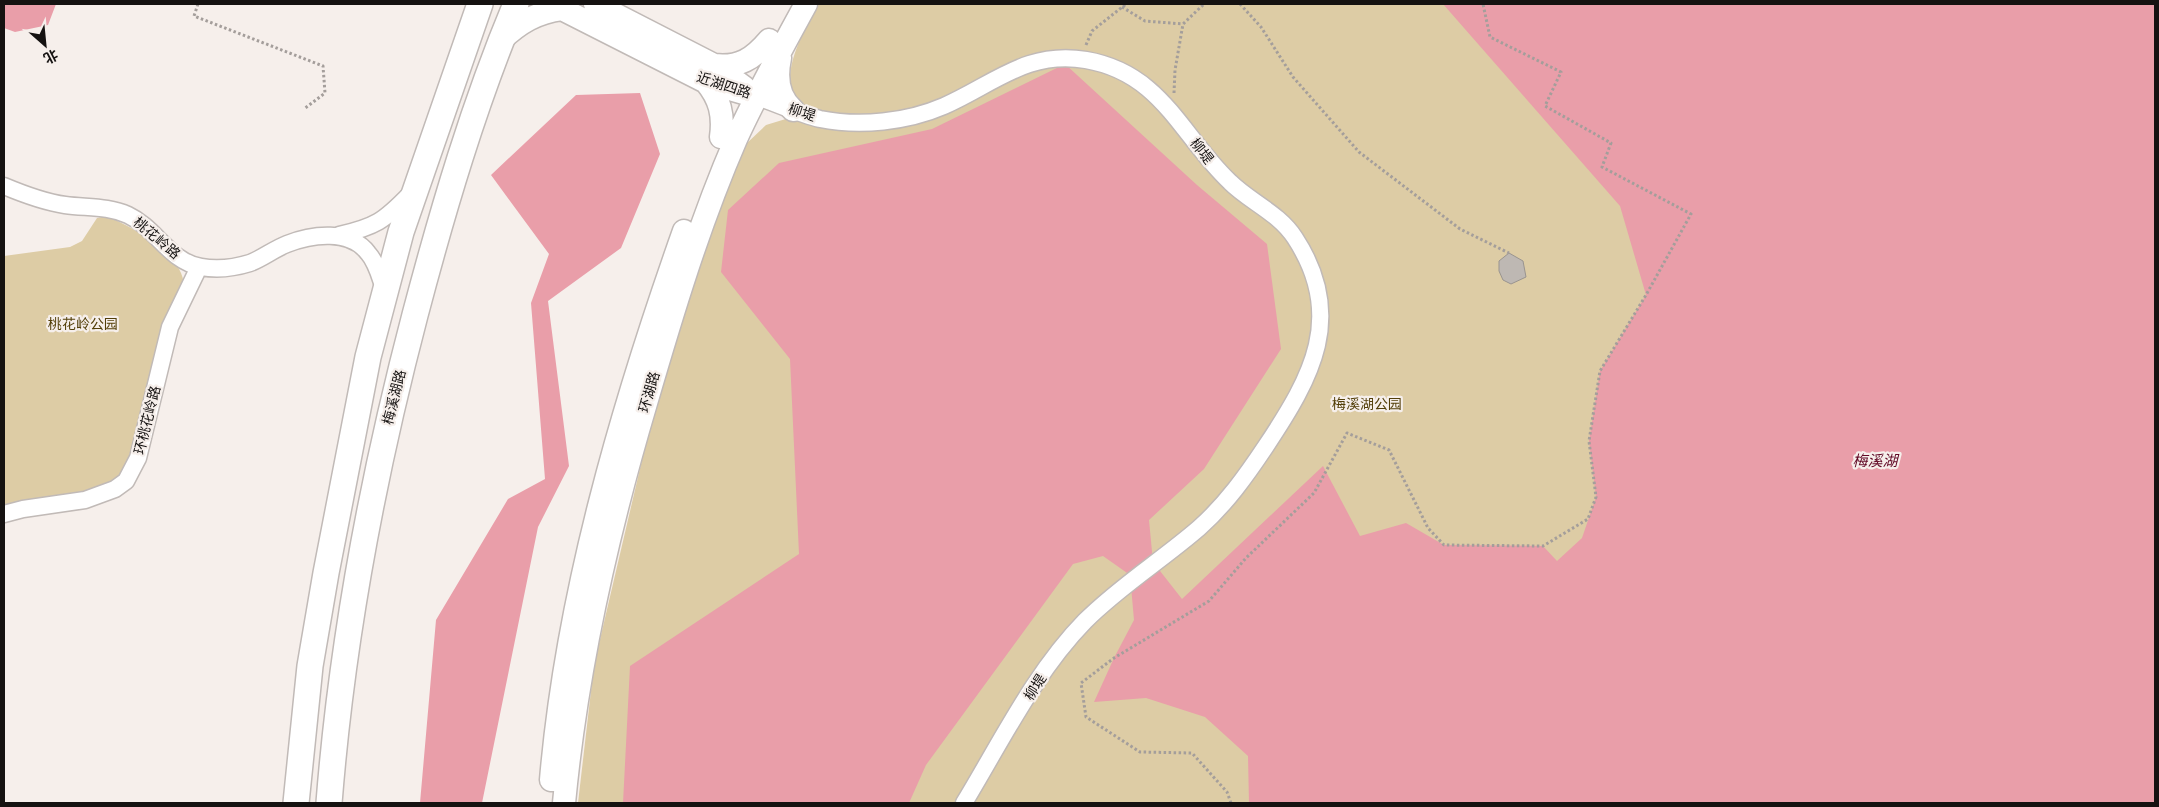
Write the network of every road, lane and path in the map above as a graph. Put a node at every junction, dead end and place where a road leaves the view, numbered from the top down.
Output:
1 (198, 4) edge
2 (480, 4) edge
3 (516, 4) edge
4 (595, 4) edge
5 (789, 4) edge
6 (806, 4) edge
7 (1126, 4) edge
8 (1204, 4) edge
9 (1240, 4) edge
10 (1483, 4) edge
11 (1122, 7) junction
12 (1183, 24) junction
13 (501, 40) junction
14 (776, 43) junction
15 (1088, 60) junction
16 (710, 74) junction
17 (748, 92) junction
18 (304, 109) dead end
19 (793, 110) junction
20 (1174, 113) junction
21 (729, 138) junction
22 (4, 187) edge
23 (417, 187) junction
24 (336, 236) junction
25 (1509, 253) dead end
26 (199, 267) junction
27 (385, 293) junction
28 (4, 514) edge
29 (296, 803) edge
30 (329, 803) edge
31 (549, 803) edge
32 (564, 803) edge
33 (964, 803) edge
34 (1231, 803) edge

1 - 18 path
2 - 23 main road
3 - 13 main road, 梅溪湖路
4 - 16 main road, 近湖四路
5 - 14 main road, 环湖路
6 - 14 main road, 环湖路
7 - 11 path
8 - 12 path
9 - 25 path
10 - 34 path
11 - 12 path
11 - 15 path
12 - 20 path
13 - 16 main road, 近湖四路
13 - 30 main road, 梅溪湖路
14 - 16 main road
14 - 17 main road, 环湖路
14 - 19 main road
15 - 19 street, 柳堤
15 - 20 street, 柳堤
16 - 17 main road, 近湖四路
16 - 21 main road
17 - 19 street, 柳堤
17 - 21 main road, 环湖路
19 - 21 main road
20 - 33 street, 柳堤
21 - 31 main road, 环湖路
21 - 32 main road, 环湖路
22 - 26 street, 桃花岭路
23 - 24 street
23 - 27 main road
24 - 26 street, 桃花岭路
24 - 27 street
26 - 28 street, 环桃花岭路
27 - 29 main road

